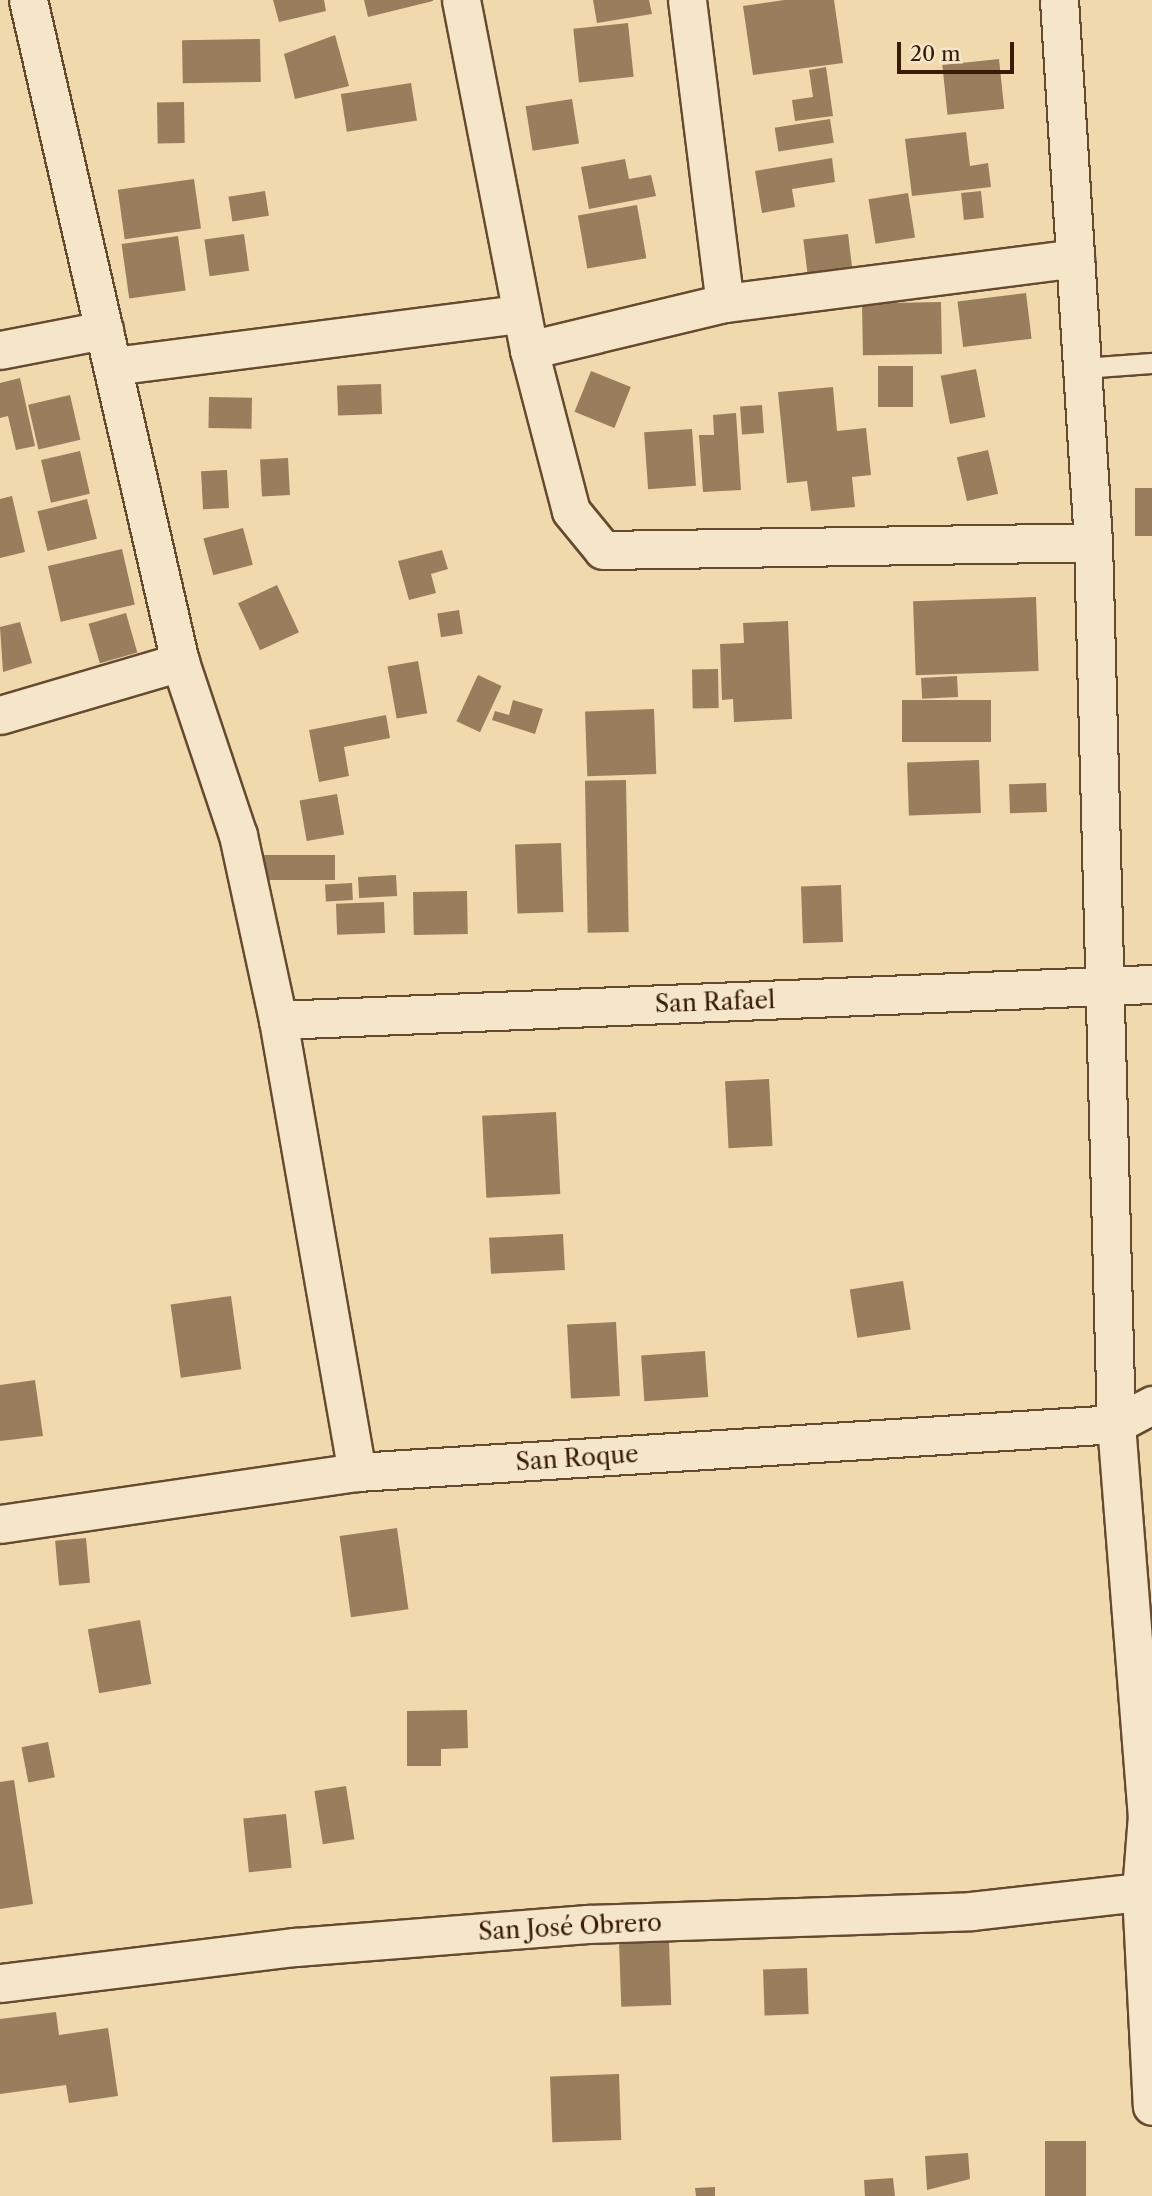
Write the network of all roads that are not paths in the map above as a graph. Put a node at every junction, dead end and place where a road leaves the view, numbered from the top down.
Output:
1 (27, 0) edge
2 (461, 0) edge
3 (687, 0) edge
4 (1059, 0) edge
5 (1075, 258) junction
6 (724, 303) junction
7 (520, 314) junction
8 (104, 330) junction
9 (1, 346) edge
10 (529, 350) junction
11 (1152, 363) edge
12 (113, 366) junction
13 (1082, 368) junction
14 (1093, 542) junction
15 (180, 662) junction
16 (0, 715) edge
17 (1152, 984) edge
18 (1101, 986) junction
19 (278, 1020) junction
20 (1152, 1405) edge
21 (1116, 1424) junction
22 (357, 1472) junction
23 (0, 1524) edge
24 (1150, 1815) edge
25 (1141, 1892) junction
26 (0, 1983) edge
27 (1152, 2105) edge

1 - 8 street
2 - 7 street
3 - 6 street
4 - 5 street
5 - 6 street
5 - 13 street
6 - 10 street
7 - 10 street
7 - 12 street
8 - 9 street
8 - 12 street
10 - 14 street
11 - 13 lane
12 - 15 street
13 - 14 street
14 - 18 street
15 - 16 street
15 - 19 street
17 - 18 street, San Rafael
18 - 19 street, San Rafael
18 - 21 street
19 - 22 street
20 - 21 street, San Roque
21 - 22 street, San Roque
21 - 24 street
22 - 23 street, San Roque
24 - 25 street
25 - 26 street, San José Obrero
25 - 27 street

